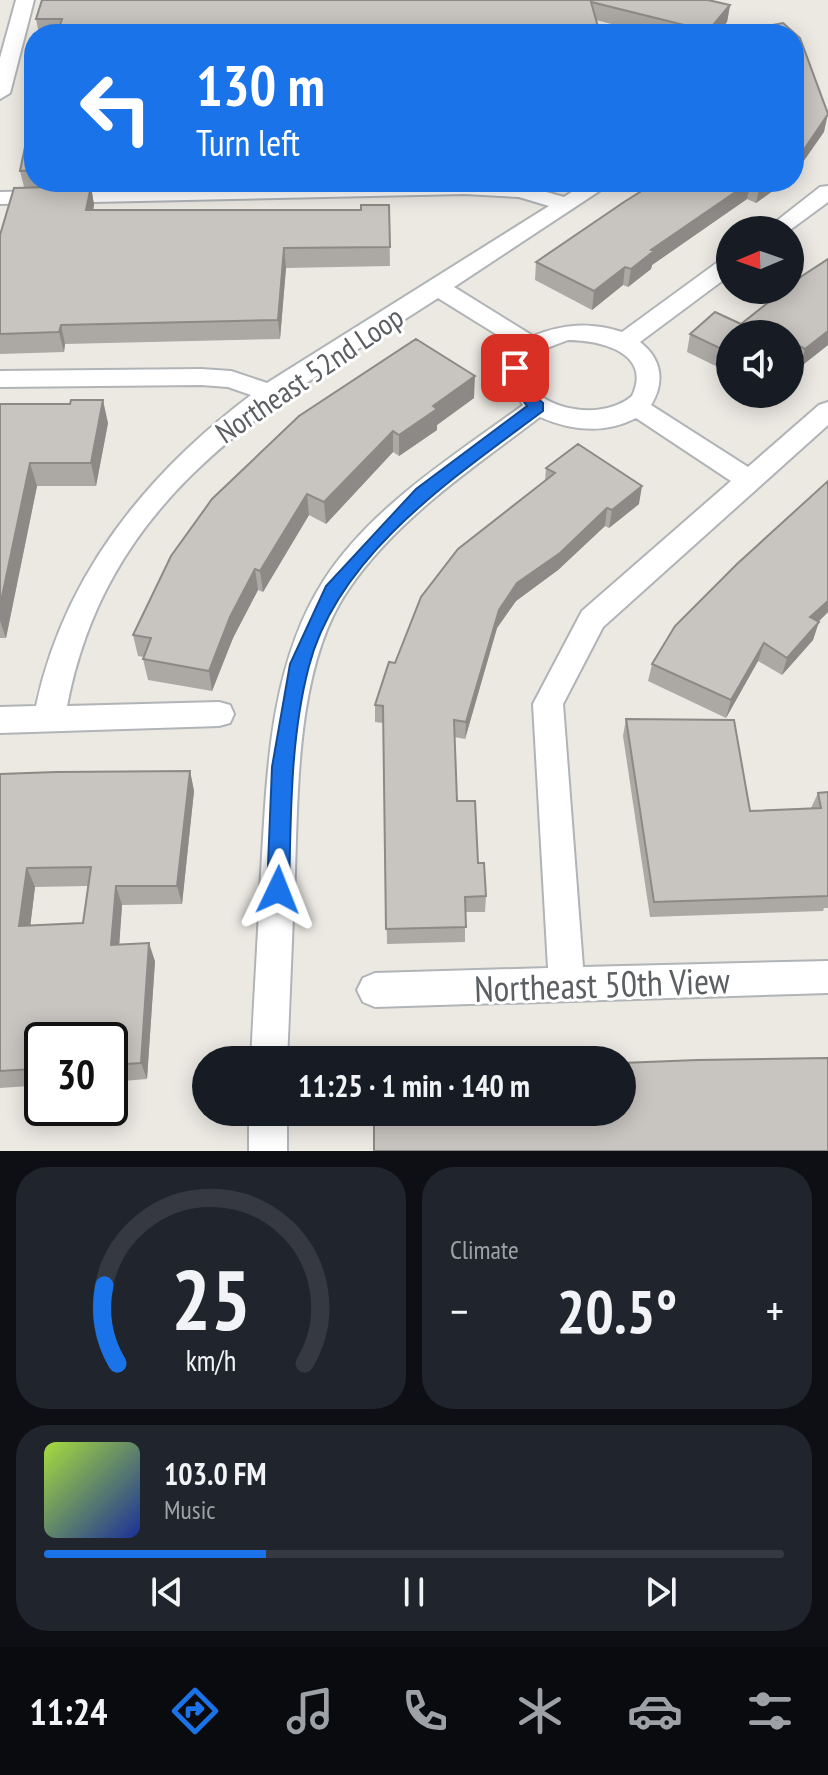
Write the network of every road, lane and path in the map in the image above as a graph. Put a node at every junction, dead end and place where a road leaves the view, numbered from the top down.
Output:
1 (25, 0) edge
2 (24, 57) edge
3 (11, 58) junction
4 (0, 93) edge
5 (279, 192) edge
6 (524, 192) edge
7 (587, 192) edge
8 (828, 192) edge
9 (0, 198) edge
10 (567, 205) junction
11 (795, 216) edge
12 (716, 274) edge
13 (438, 288) junction
14 (624, 342) junction
15 (531, 345) junction
16 (0, 379) edge
17 (270, 393) junction
18 (537, 407) junction
19 (637, 407) junction
20 (828, 411) edge
21 (749, 480) junction
22 (219, 714) dead end
23 (49, 719) junction
24 (0, 720) edge
25 (828, 977) edge
26 (567, 985) junction
27 (375, 990) dead end
28 (270, 1046) edge
29 (268, 1126) edge
30 (268, 1151) edge

1 - 3 street
2 - 3 street
3 - 4 street
5 - 9 street
6 - 10 street
7 - 10 street, Northeast 52nd Loop
8 - 11 street
10 - 13 street, Northeast 52nd Loop
12 - 14 street
13 - 15 street
13 - 17 street, Northeast 52nd Loop
14 - 15 street
14 - 19 street
15 - 18 street
16 - 17 street
17 - 23 street, Northeast 52nd Loop
18 - 19 street
18 - 28 street
19 - 21 street
20 - 21 street
21 - 26 street
22 - 23 street
23 - 24 street
25 - 26 street, Northeast 50th View
26 - 27 street, Northeast 50th View
29 - 30 street

